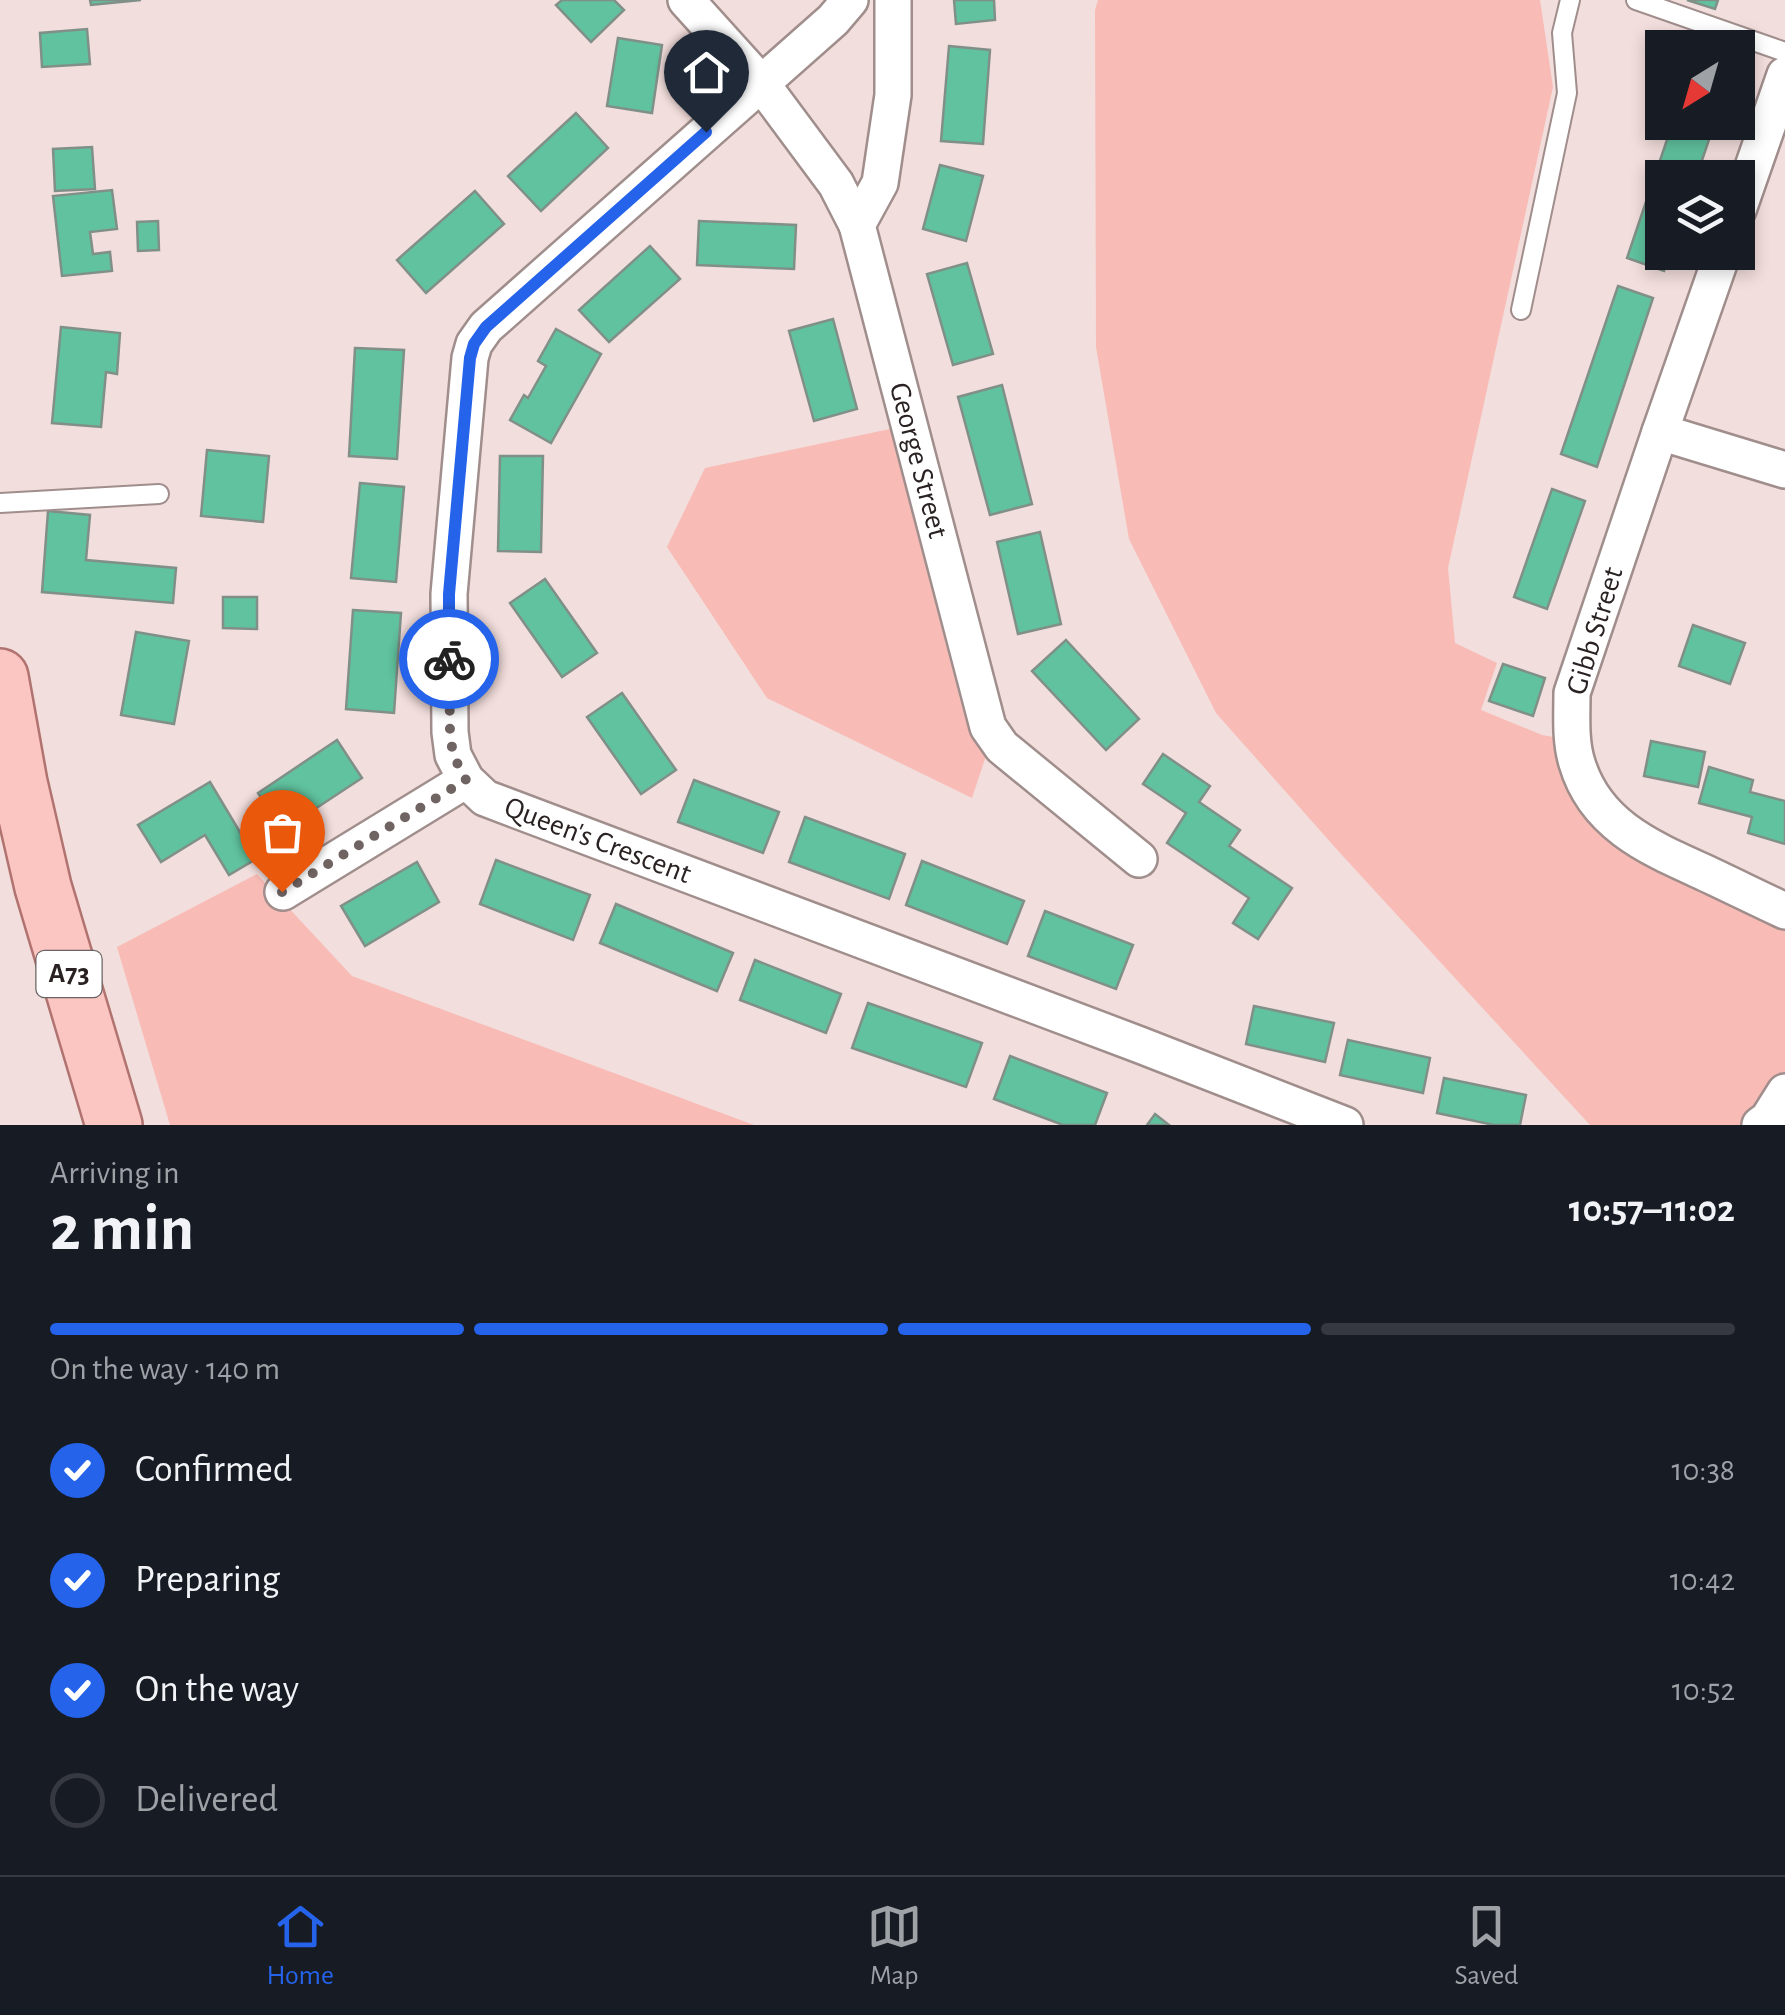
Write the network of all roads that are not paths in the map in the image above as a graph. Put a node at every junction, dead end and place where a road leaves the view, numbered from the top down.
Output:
1 (686, 0) edge
2 (850, 0) edge
3 (893, 0) edge
4 (1570, 0) edge
5 (1636, 0) edge
6 (1785, 52) edge
7 (1785, 75) edge
8 (762, 82) junction
9 (1755, 161) edge
10 (857, 226) junction
11 (1717, 270) edge
12 (1521, 310) dead end
13 (1660, 432) junction
14 (1785, 470) edge
15 (159, 494) dead end
16 (0, 503) edge
17 (0, 677) edge
18 (466, 780) junction
19 (1139, 859) dead end
20 (282, 892) dead end
21 (1785, 911) edge
22 (1785, 1092) edge
23 (114, 1125) edge
24 (1344, 1125) edge
25 (1760, 1125) edge

1 - 8 street, George Street
2 - 8 street
3 - 10 street
4 - 12 lane
5 - 6 lane
7 - 9 street
8 - 10 street, George Street
8 - 18 street
10 - 19 street, George Street
11 - 13 street, Gibb Street
13 - 14 street
13 - 21 street, Gibb Street
15 - 16 lane
17 - 23 main road, A73
18 - 20 street
18 - 24 street, Queen's Crescent
22 - 25 street

